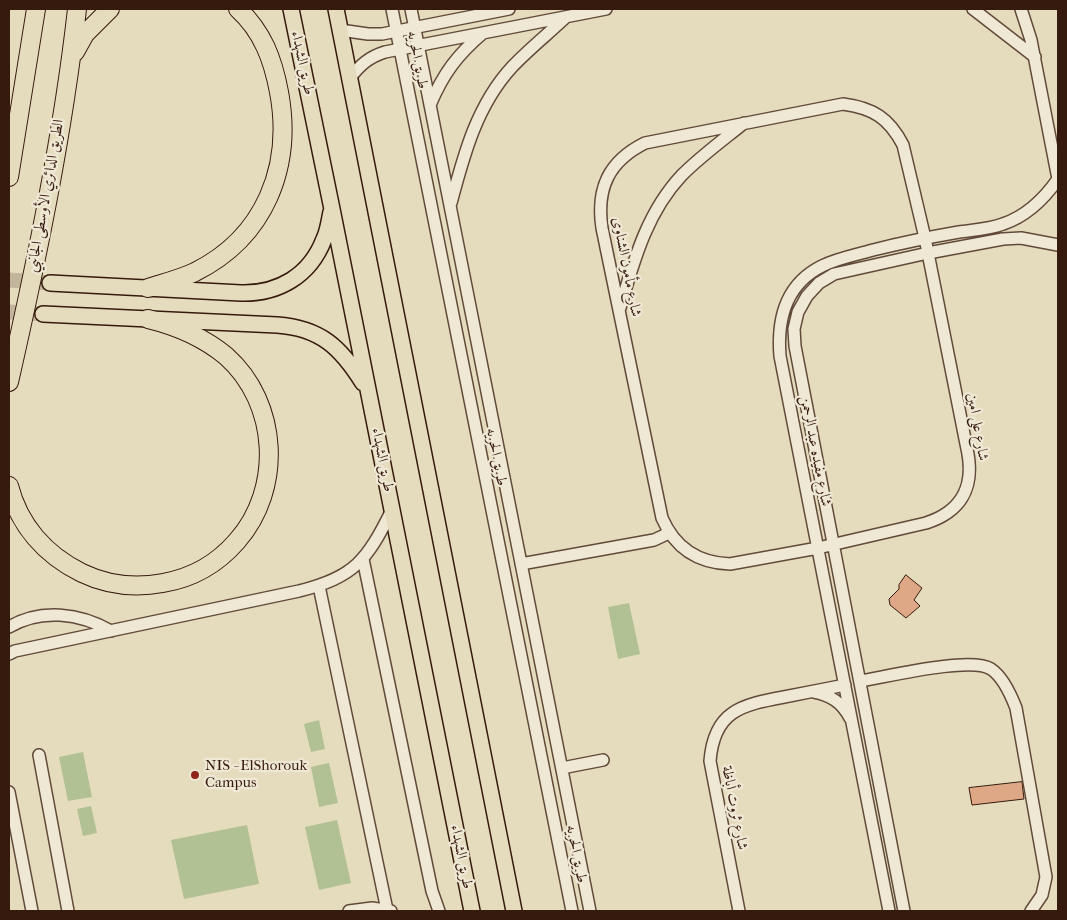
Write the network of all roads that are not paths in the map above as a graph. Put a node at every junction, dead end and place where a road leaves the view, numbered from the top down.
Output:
1 (36, 9) edge
2 (77, 9) edge
3 (110, 9) edge
4 (238, 9) edge
5 (291, 9) edge
6 (336, 9) edge
7 (392, 9) edge
8 (411, 9) edge
9 (463, 9) edge
10 (509, 9) edge
11 (606, 9) edge
12 (974, 9) edge
13 (1021, 9) edge
14 (480, 14) junction
15 (567, 16) junction
16 (414, 27) junction
17 (340, 30) junction
18 (396, 31) junction
19 (484, 32) junction
20 (418, 45) junction
21 (399, 49) junction
22 (1035, 58) junction
23 (69, 64) junction
24 (350, 78) junction
25 (430, 105) junction
26 (745, 122) junction
27 (9, 177) edge
28 (1058, 179) edge
29 (450, 207) junction
30 (332, 209) junction
31 (925, 238) junction
32 (1058, 245) edge
33 (928, 253) junction
34 (50, 282) tunnel mouth
35 (148, 288) junction
36 (619, 311) junction
37 (43, 314) tunnel mouth
38 (148, 319) junction
39 (9, 382) edge
40 (369, 391) junction
41 (9, 486) edge
42 (392, 510) junction
43 (669, 533) junction
44 (832, 545) junction
45 (818, 548) junction
46 (363, 559) junction
47 (521, 564) junction
48 (318, 586) junction
49 (9, 627) edge
50 (111, 631) junction
51 (9, 654) edge
52 (860, 681) junction
53 (845, 685) junction
54 (812, 691) junction
55 (852, 724) junction
56 (39, 755) dead end
57 (603, 760) dead end
58 (562, 768) junction
59 (9, 792) edge
60 (32, 911) edge
61 (68, 911) edge
62 (349, 911) edge
63 (389, 911) edge
64 (439, 911) edge
65 (472, 911) edge
66 (514, 911) edge
67 (572, 911) edge
68 (590, 911) edge
69 (739, 911) edge
70 (889, 911) edge
71 (904, 911) edge
72 (1031, 911) edge

1 - 27 highway
2 - 23 highway, الطريق الدائري الأوسطى الجانبي
3 - 23 highway
4 - 35 highway
5 - 30 main road, طريق الشهداء
6 - 17 main road
7 - 18 street, طريق الحريه
8 - 16 street, طريق الحريه
9 - 14 street
10 - 14 street
11 - 15 street
12 - 22 street
13 - 22 street
14 - 16 street
15 - 19 street
15 - 29 street
16 - 18 street
16 - 20 street, طريق الحريه
17 - 18 street
17 - 24 main road
18 - 21 street, طريق الحريه
19 - 20 street
19 - 25 street
20 - 21 street
20 - 25 street, طريق الحريه
21 - 24 street
21 - 67 street, طريق الحريه
22 - 28 street
23 - 39 highway, الطريق الدائري الأوسطى الجانبي
24 - 66 main road
25 - 29 street, طريق الحريه
26 - 31 street, شارع مأمون الشناوى
26 - 36 street
26 - 36 street, شارع مأمون الشناوى
28 - 31 street, شارع مفيده عبد الرحمن
29 - 47 street, طريق الحريه
30 - 35 main road
30 - 40 main road, طريق الشهداء
31 - 33 street, شارع على امين
31 - 45 street, شارع مفيده عبد الرحمن
32 - 33 street, شارع مفيده عبد الرحمن
33 - 44 street, شارع مفيده عبد الرحمن
33 - 44 street, شارع على امين
34 - 35 main road
36 - 43 street, شارع مأمون الشناوى
37 - 38 main road
38 - 40 main road
38 - 41 highway
40 - 42 main road, طريق الشهداء
42 - 46 street
42 - 65 main road, طريق الشهداء
43 - 45 street, شارع مأمون الشناوى
43 - 47 street
44 - 45 street, شارع على امين
44 - 52 street, شارع مفيده عبد الرحمن
45 - 53 street, شارع مفيده عبد الرحمن
46 - 48 street
46 - 64 street
47 - 58 street, طريق الحريه
48 - 50 street
48 - 63 street
49 - 50 street
50 - 51 street
52 - 53 street
52 - 53 street
52 - 71 street, شارع مفيده عبد الرحمن
52 - 72 street
53 - 54 street, شارع ثروت أباظة
53 - 55 street, شارع مفيده عبد الرحمن
54 - 55 street
54 - 69 street, شارع ثروت أباظة
55 - 70 street, شارع مفيده عبد الرحمن
56 - 61 street
57 - 58 street
58 - 68 street, طريق الحريه
59 - 60 street
62 - 63 street

